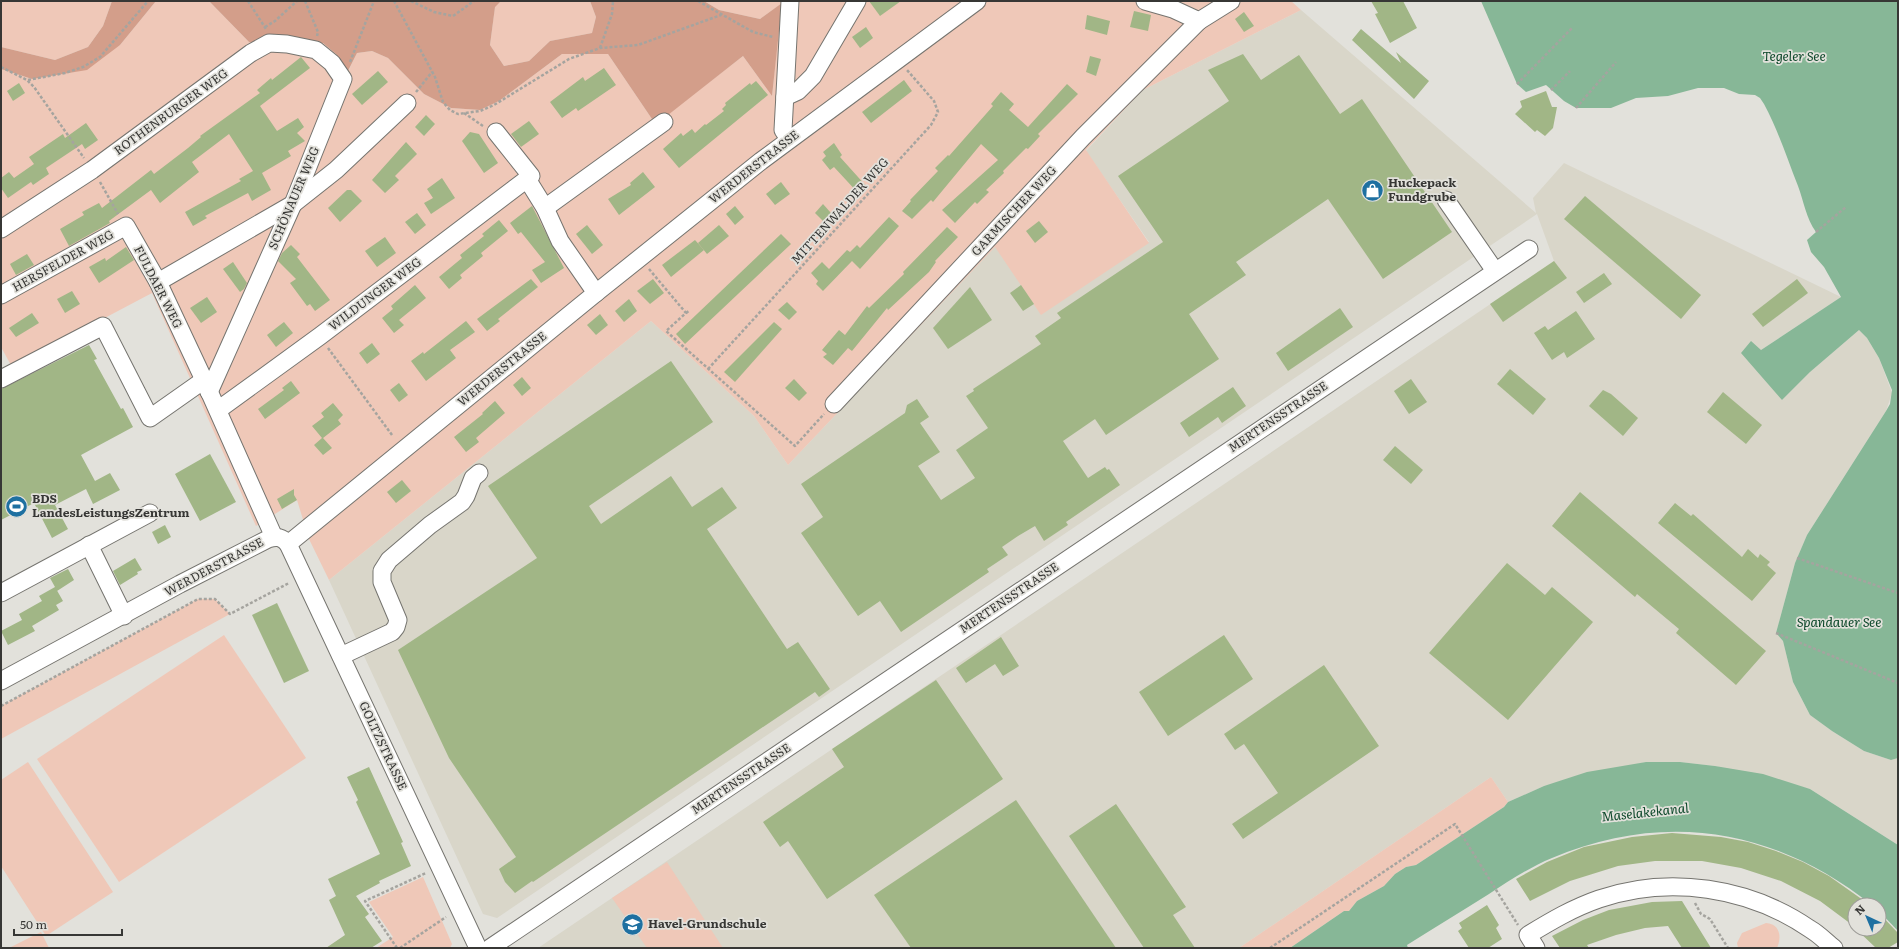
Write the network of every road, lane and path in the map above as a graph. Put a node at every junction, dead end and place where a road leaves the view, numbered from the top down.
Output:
1 (148, 1) edge
2 (248, 1) edge
3 (297, 1) edge
4 (305, 1) edge
5 (374, 1) edge
6 (394, 1) edge
7 (411, 1) edge
8 (474, 1) edge
9 (613, 1) edge
10 (698, 1) edge
11 (790, 1) edge
12 (857, 1) edge
13 (977, 1) edge
14 (1145, 1) edge
15 (1231, 1) edge
16 (722, 15) junction
17 (1198, 21) junction
18 (1573, 27) dead end
19 (267, 35) junction
20 (788, 40) junction
21 (600, 48) junction
22 (316, 50) junction
23 (898, 61) junction
24 (1616, 62) dead end
25 (1, 67) edge
26 (1570, 71) dead end
27 (432, 72) junction
28 (343, 79) junction
29 (27, 80) junction
30 (1517, 84) dead end
31 (1551, 90) dead end
32 (785, 97) junction
33 (406, 103) joint
34 (1576, 108) dead end
35 (463, 113) junction
36 (664, 122) dead end
37 (496, 132) joint
38 (789, 139) junction
39 (92, 170) junction
40 (529, 177) junction
41 (1446, 200) dead end
42 (293, 204) junction
43 (1846, 207) dead end
44 (545, 208) junction
45 (126, 226) junction
46 (1, 229) edge
47 (1816, 232) dead end
48 (1529, 248) dead end
49 (640, 258) junction
50 (1495, 271) junction
51 (158, 282) junction
52 (596, 293) junction
53 (1, 295) edge
54 (690, 310) dead end
55 (686, 313) junction
56 (320, 336) junction
57 (708, 369) junction
58 (1, 379) edge
59 (207, 386) junction
60 (834, 404) joint
61 (218, 410) junction
62 (392, 435) dead end
63 (479, 473) dead end
64 (150, 513) dead end
65 (281, 540) junction
66 (89, 545) junction
67 (1797, 558) dead end
68 (289, 583) dead end
69 (1, 593) edge
70 (1898, 593) edge
71 (124, 616) junction
72 (1776, 633) dead end
73 (341, 656) junction
74 (1, 681) edge
75 (1898, 682) edge
76 (1, 706) edge
77 (426, 873) dead end
78 (1686, 887) junction
79 (446, 917) dead end
80 (1528, 936) edge
81 (397, 948) edge
82 (400, 948) edge
83 (478, 948) edge
84 (490, 948) edge
85 (1270, 948) edge
86 (1728, 948) edge
87 (1834, 948) edge

1 - 29 path
2 - 19 path
3 - 19 path
4 - 22 path
5 - 28 path
6 - 27 path
7 - 8 path
9 - 21 path
10 - 16 path
11 - 20 street
12 - 32 street
13 - 23 street, WERDERSTRASSE
14 - 17 street
15 - 17 street, GARMISCHER WEG
16 - 20 path
16 - 21 path
17 - 60 street, GARMISCHER WEG
18 - 30 path
19 - 22 street
19 - 39 street, ROTHENBURGER WEG
20 - 32 street
21 - 35 path
22 - 28 street
23 - 38 street, WERDERSTRASSE
23 - 57 path, MITTENWALDER WEG
24 - 34 path
25 - 29 path
26 - 31 path
27 - 33 path
27 - 35 path
28 - 42 street, SCHÖNAUER WEG
29 - 39 path
32 - 38 street
33 - 42 street
35 - 37 path
36 - 44 street
37 - 40 street
38 - 49 street, WERDERSTRASSE
39 - 45 path
39 - 46 street, ROTHENBURGER WEG
40 - 44 street
40 - 56 street, WILDUNGER WEG
41 - 50 street
42 - 51 street
42 - 59 street, SCHÖNAUER WEG
43 - 47 path
44 - 52 street
45 - 51 street, FULDAER WEG
45 - 53 street, HERSFELDER WEG
48 - 50 street, MERTENSSTRASSE
49 - 52 street, WERDERSTRASSE
49 - 55 path
50 - 84 street, MERTENSSTRASSE
51 - 59 street, FULDAER WEG
52 - 65 street, WERDERSTRASSE
54 - 55 path
55 - 57 path
56 - 61 street, WILDUNGER WEG
56 - 62 path
57 - 60 path
58 - 59 street
59 - 61 street, FULDAER WEG
61 - 65 street, FULDAER WEG
63 - 73 street
64 - 66 street
65 - 71 street, WERDERSTRASSE
65 - 73 street, GOLTZSTRASSE
66 - 69 street
66 - 71 street
67 - 70 path
68 - 76 path
71 - 74 street, WERDERSTRASSE
72 - 75 path
73 - 83 street, GOLTZSTRASSE
77 - 81 path
78 - 80 street
78 - 86 path
78 - 87 street
79 - 82 path
80 - 85 path

